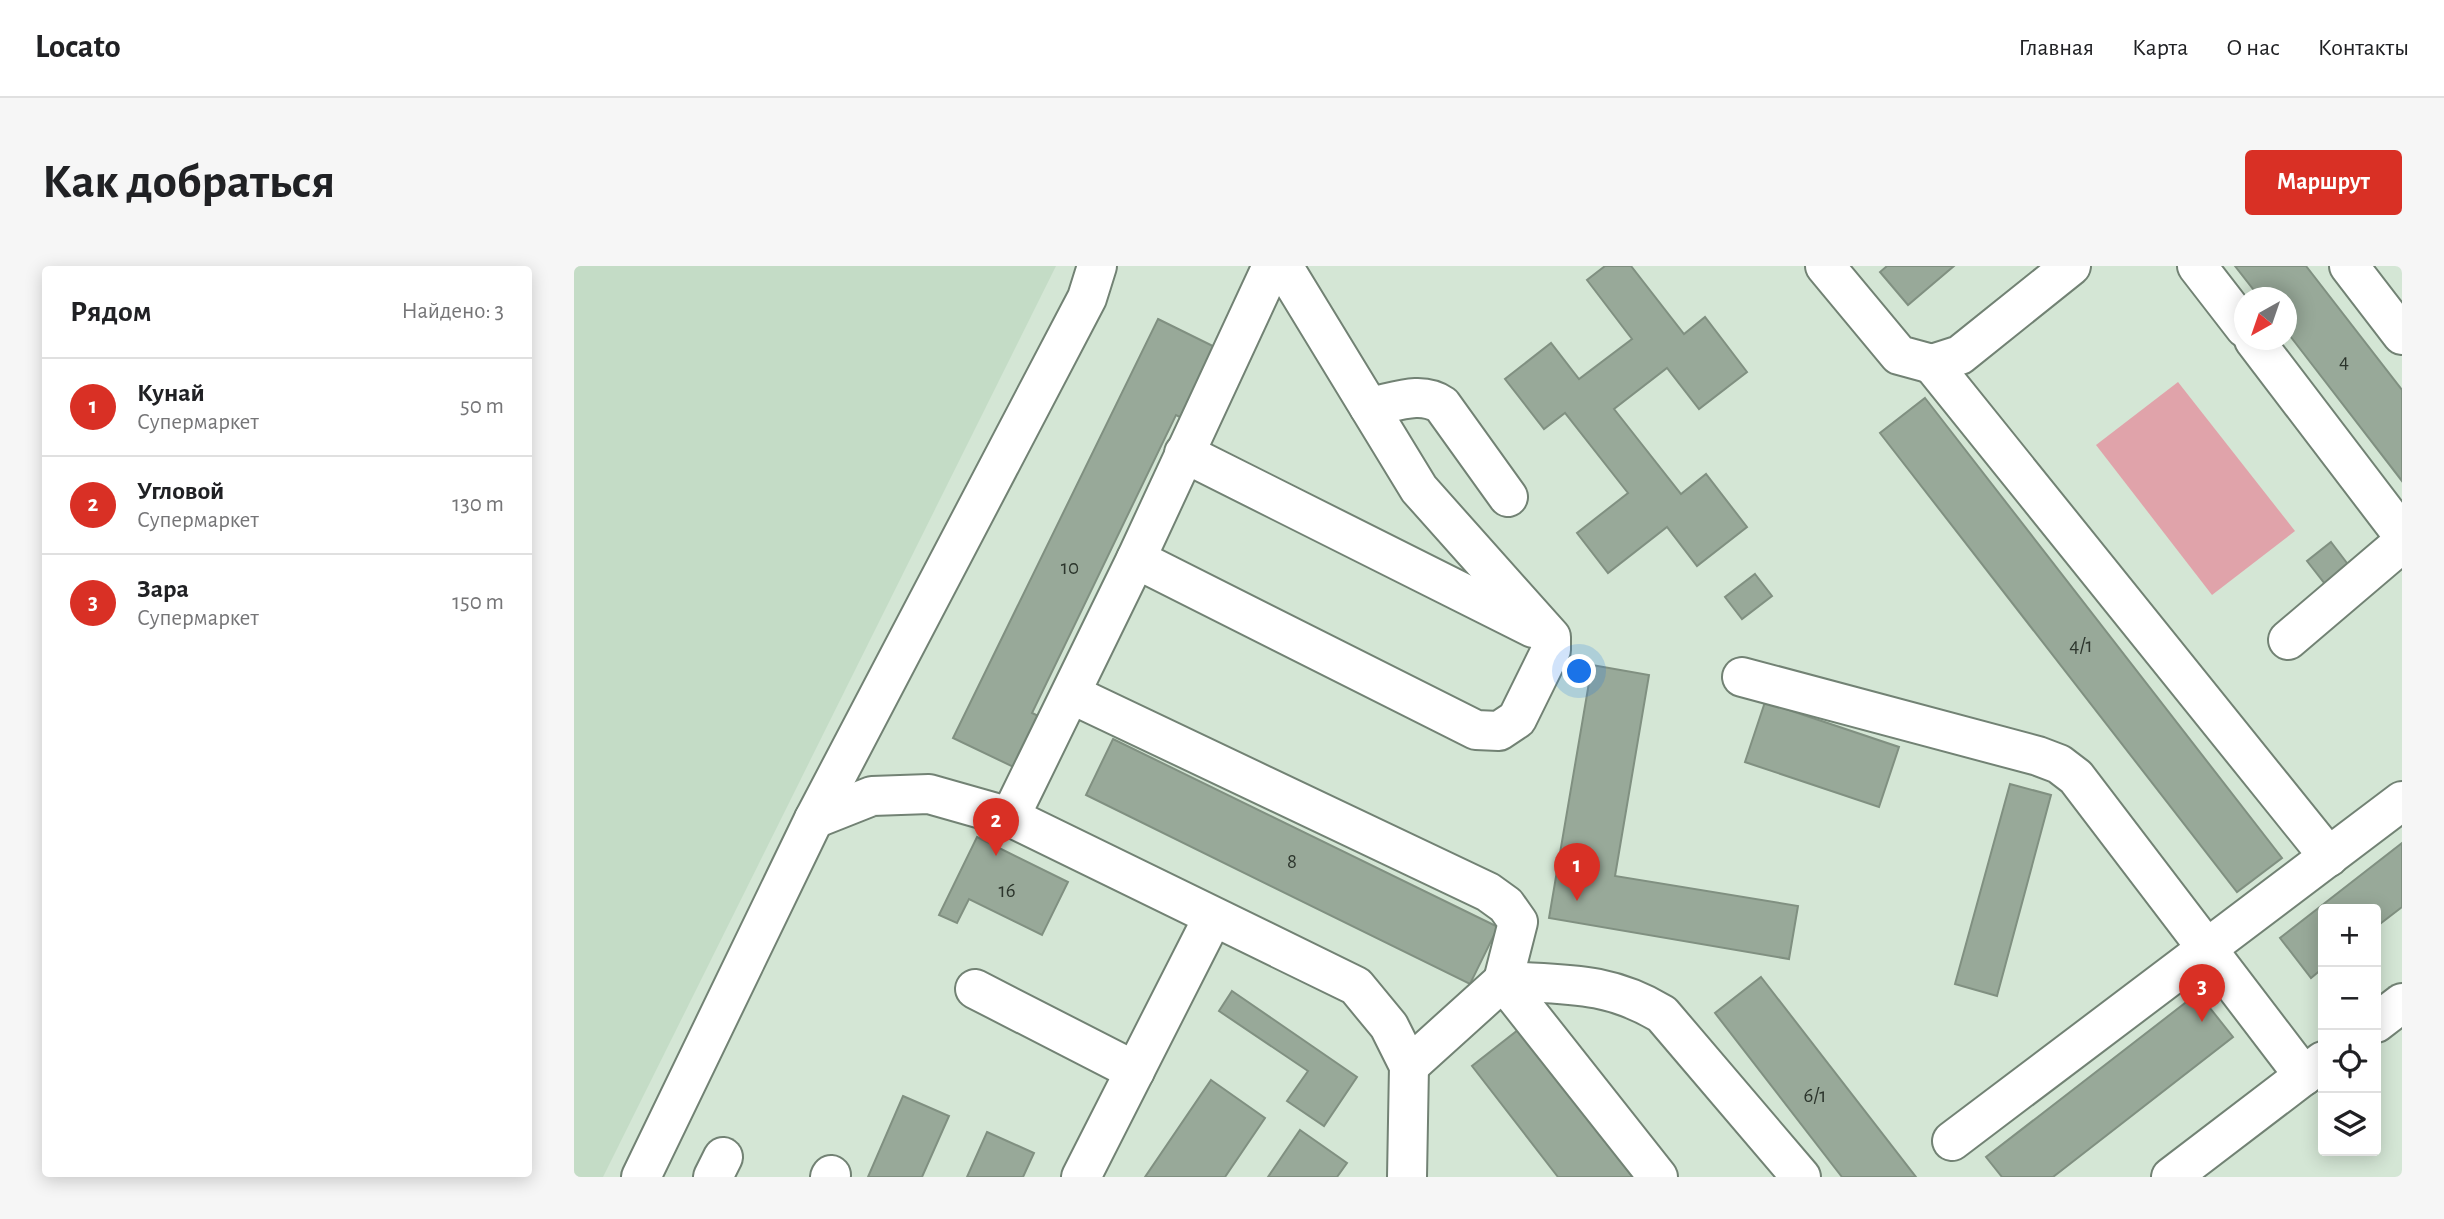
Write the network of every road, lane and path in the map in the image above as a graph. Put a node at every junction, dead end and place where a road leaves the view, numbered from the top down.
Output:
1 (1097, 266) edge
2 (1272, 266) edge
3 (1283, 266) edge
4 (1825, 266) edge
5 (2071, 266) edge
6 (2197, 266) edge
7 (2349, 266) edge
8 (2234, 314) edge
9 (2402, 335) edge
10 (2262, 350) edge
11 (1932, 364) junction
12 (1369, 407) junction
13 (1184, 453) junction
14 (1508, 497) dead end
15 (2402, 534) edge
16 (2402, 543) edge
17 (1136, 559) junction
18 (1551, 637) junction
19 (2288, 640) dead end
20 (1742, 677) dead end
21 (1072, 694) junction
22 (2402, 801) edge
23 (1010, 817) junction
24 (814, 819) junction
25 (2329, 857) junction
26 (1212, 919) junction
27 (2206, 946) junction
28 (1503, 981) junction
29 (975, 989) dead end
30 (2402, 1003) edge
31 (2381, 1019) edge
32 (1409, 1066) junction
33 (2314, 1069) edge
34 (1135, 1071) junction
35 (1952, 1141) dead end
36 (641, 1177) edge
37 (1081, 1177) edge
38 (1407, 1177) edge
39 (1658, 1177) edge
40 (1801, 1177) edge
41 (2171, 1177) edge

1 - 24 lane
2 - 13 lane
3 - 12 lane
4 - 11 lane
5 - 11 lane
6 - 8 lane
7 - 9 lane
10 - 15 lane
11 - 25 lane
12 - 14 lane
12 - 18 lane
13 - 17 lane
13 - 18 lane
16 - 19 lane
17 - 18 lane
17 - 21 lane
20 - 27 lane
21 - 23 lane
21 - 28 lane
22 - 25 lane
23 - 24 lane
23 - 26 lane
24 - 36 lane
25 - 27 lane
26 - 32 lane
26 - 34 lane
27 - 33 lane
27 - 35 lane
28 - 32 lane
28 - 39 lane
28 - 40 lane
29 - 34 lane
30 - 31 lane
32 - 38 lane
33 - 41 lane
34 - 37 lane

